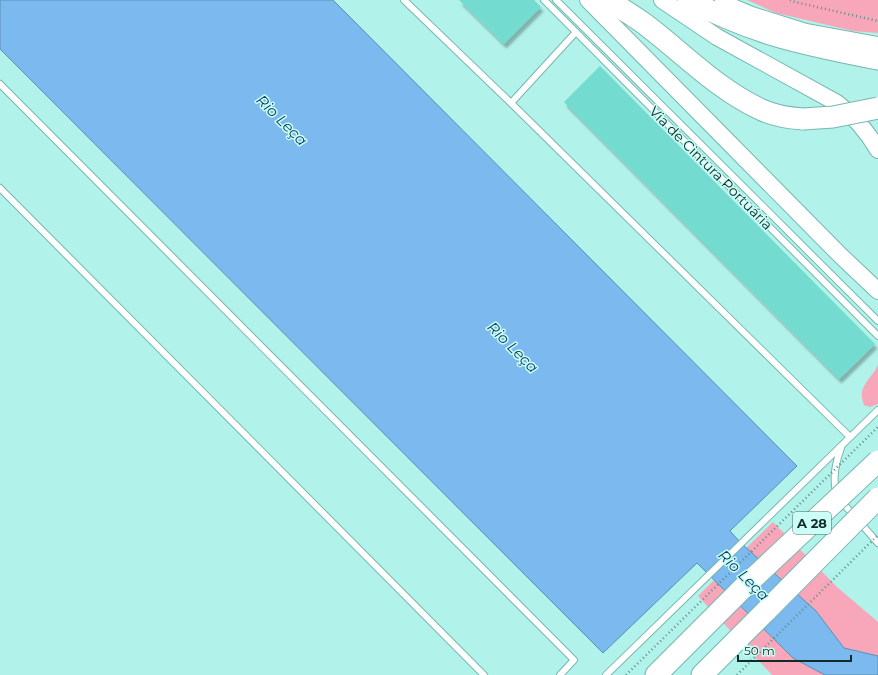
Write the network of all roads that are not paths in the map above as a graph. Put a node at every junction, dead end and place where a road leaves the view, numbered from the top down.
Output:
1 (404, 0) edge
2 (544, 0) edge
3 (556, 0) edge
4 (588, 0) edge
5 (608, 0) edge
6 (662, 0) edge
7 (688, 0) edge
8 (721, 0) edge
9 (576, 32) junction
10 (878, 43) edge
11 (878, 59) edge
12 (0, 84) edge
13 (511, 103) junction
14 (878, 108) edge
15 (878, 150) edge
16 (0, 188) edge
17 (878, 291) edge
18 (878, 321) edge
19 (878, 336) edge
20 (878, 410) edge
21 (850, 437) junction
22 (841, 446) junction
23 (878, 461) edge
24 (878, 498) edge
25 (878, 543) edge
26 (484, 675) edge
27 (560, 675) edge
28 (606, 675) edge
29 (656, 675) edge
30 (702, 675) edge

1 - 13 lane
2 - 9 lane, Via de Cintura Portuária
3 - 18 lane, Via de Cintura Portuária
4 - 17 main road
5 - 14 highway, bridge
6 - 15 main road
7 - 11 highway
8 - 10 street
9 - 13 lane
9 - 19 lane, Via de Cintura Portuária
12 - 27 lane
13 - 21 lane
16 - 26 lane
20 - 21 lane
21 - 22 lane
22 - 25 lane
22 - 28 lane
23 - 29 highway, A 28, bridge
24 - 30 highway, A 28, bridge

